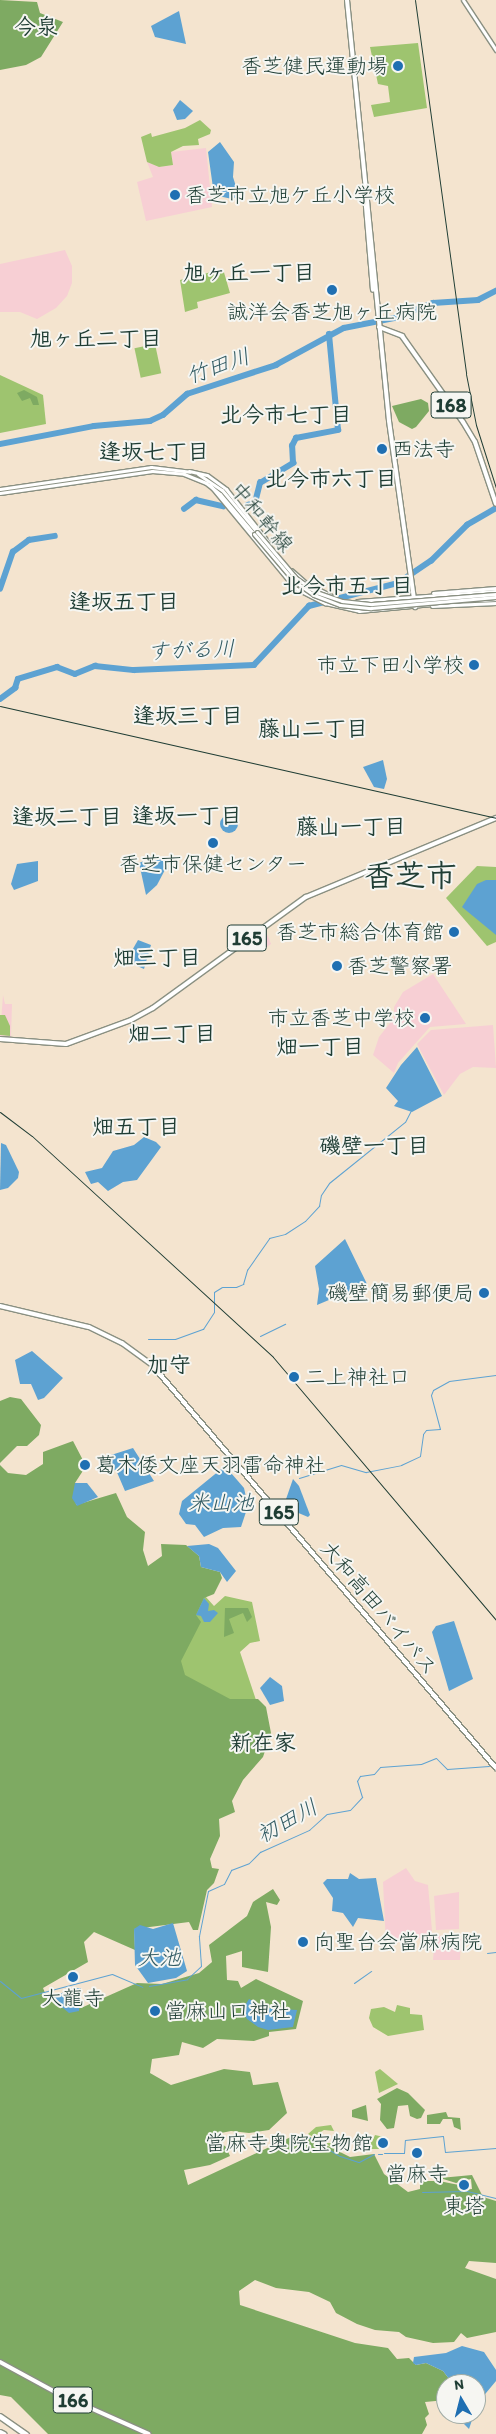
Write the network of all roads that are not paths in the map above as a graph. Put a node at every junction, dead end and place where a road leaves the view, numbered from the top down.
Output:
1 (347, 0) edge
2 (463, 0) edge
3 (496, 50) edge
4 (379, 326) junction
5 (189, 471) junction
6 (210, 486) junction
7 (0, 489) edge
8 (0, 493) edge
9 (496, 504) edge
10 (255, 533) junction
11 (426, 595) junction
12 (414, 596) junction
13 (496, 596) edge
14 (424, 606) junction
15 (415, 607) junction
16 (496, 818) edge
17 (0, 1038) edge
18 (0, 1306) edge
19 (496, 1768) edge
20 (0, 2362) edge
21 (0, 2416) edge
22 (0, 2432) edge
23 (4, 2434) edge
24 (26, 2434) edge
25 (149, 2434) edge

1 - 4 highway
2 - 3 main road
4 - 9 highway, 168
4 - 12 highway
5 - 7 main road, 中和幹線
5 - 10 main road, 中和幹線
5 - 12 main road, bridge
6 - 8 main road, 中和幹線
6 - 10 main road, 中和幹線
6 - 15 main road, bridge
10 - 13 main road, 中和幹線, bridge
11 - 12 main road
11 - 13 main road
11 - 13 main road
12 - 15 highway
13 - 14 main road
13 - 14 main road, bridge
14 - 15 main road
16 - 17 highway, 165
18 - 19 highway, 大和高田バイパス / 165
20 - 25 highway, 166
21 - 24 highway
22 - 23 highway

